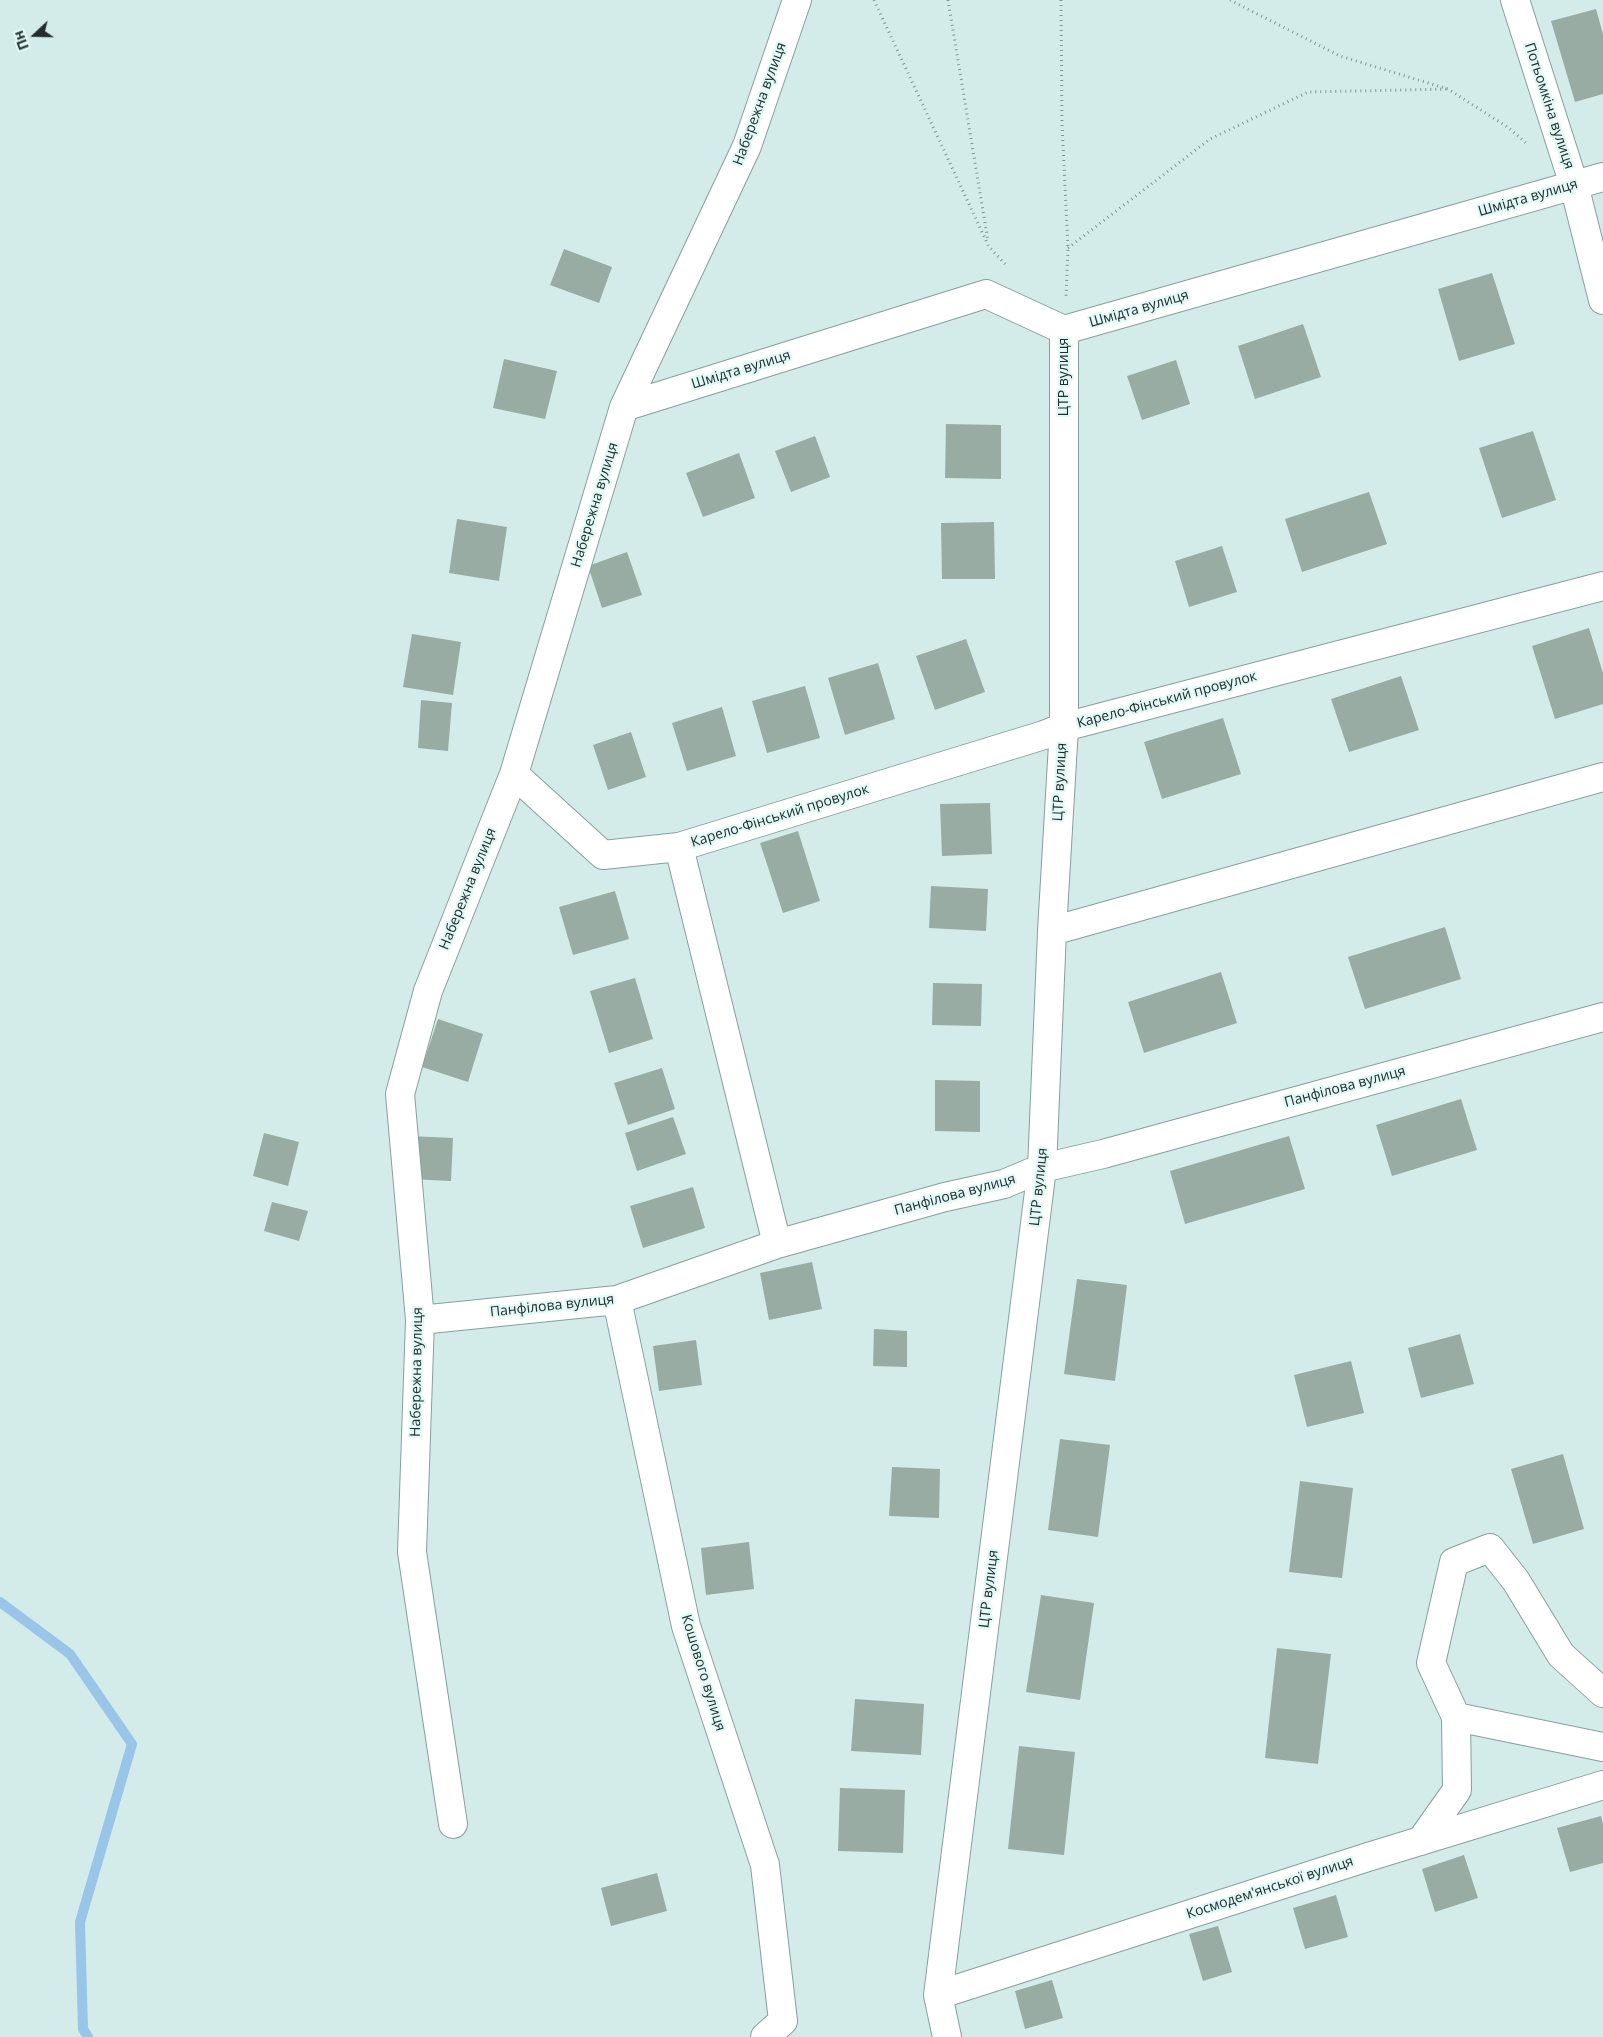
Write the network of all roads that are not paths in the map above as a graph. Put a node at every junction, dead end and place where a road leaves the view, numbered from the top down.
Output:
1 (797, 0) edge
2 (1515, 0) edge
3 (1603, 177) edge
4 (1574, 185) junction
5 (1603, 300) edge
6 (1064, 330) junction
7 (624, 407) junction
8 (1603, 586) edge
9 (1064, 727) junction
10 (514, 774) junction
11 (1603, 777) edge
12 (679, 847) junction
13 (1052, 930) junction
14 (1603, 1017) edge
15 (1042, 1168) junction
16 (777, 1244) junction
17 (617, 1300) junction
18 (420, 1320) junction
19 (1603, 1693) edge
20 (1456, 1717) junction
21 (1603, 1747) edge
22 (1603, 1785) edge
23 (453, 1824) dead end
24 (1421, 1841) junction
25 (938, 1995) junction
26 (766, 2037) edge
27 (947, 2037) edge

1 - 7 street, Набережна вулиця
2 - 4 street, Потьомкіна вулиця
3 - 4 street, Шмідта вулиця
4 - 5 street, Потьомкіна вулиця
4 - 6 street, Шмідта вулиця
6 - 7 street, Шмідта вулиця
6 - 9 street, ЦТР вулиця
7 - 10 street, Набережна вулиця
8 - 9 street, Карело-Фінський провулок
9 - 12 street, Карело-Фінський провулок
9 - 13 street, ЦТР вулиця
10 - 12 street, Карело-Фінський провулок
10 - 18 street, Набережна вулиця
11 - 13 street
12 - 16 street
13 - 15 street, ЦТР вулиця
14 - 15 street, Панфілова вулиця
15 - 16 street, Панфілова вулиця
15 - 25 street, ЦТР вулиця
16 - 17 street, Панфілова вулиця
17 - 18 street, Панфілова вулиця
17 - 26 street, Кошового вулиця
18 - 23 street, Набережна вулиця
19 - 20 street
20 - 21 street
20 - 24 street
22 - 24 street, Космодем'янської вулиця
24 - 25 street, Космодем'янської вулиця
25 - 27 street, ЦТР вулиця

